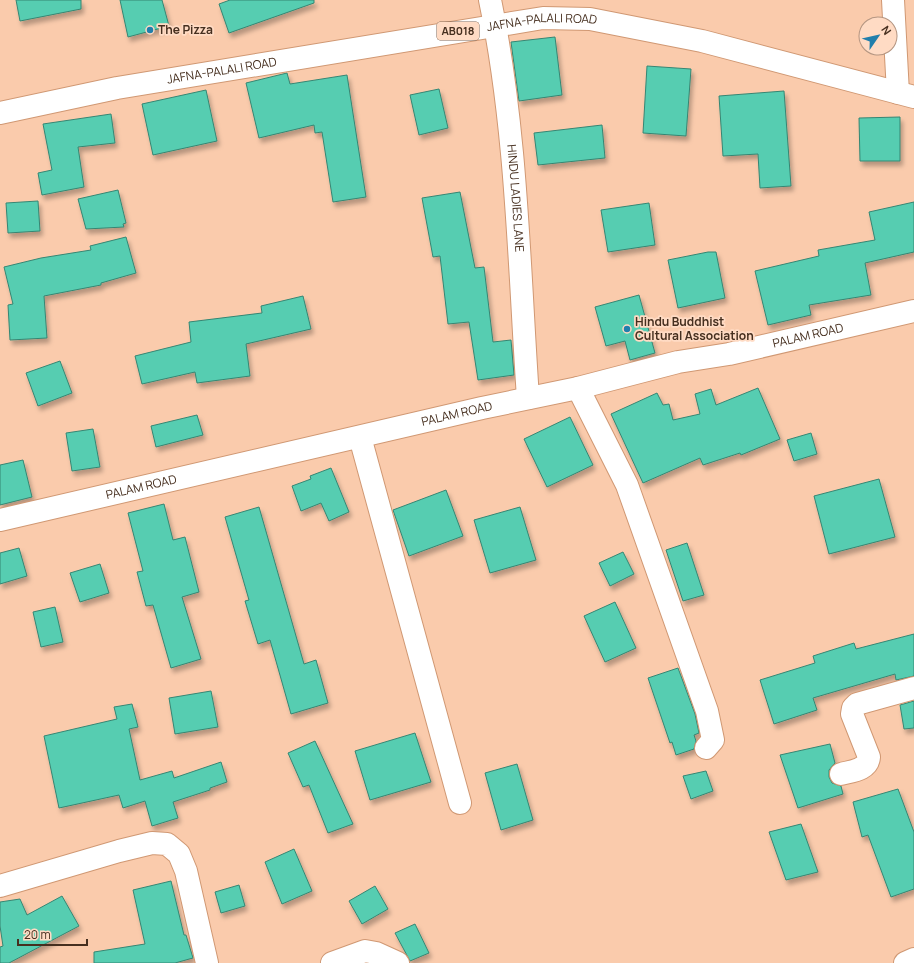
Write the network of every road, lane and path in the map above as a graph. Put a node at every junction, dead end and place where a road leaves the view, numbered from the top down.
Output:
1 (490, 0) edge
2 (893, 0) edge
3 (495, 25) junction
4 (906, 95) edge
5 (0, 113) edge
6 (914, 311) edge
7 (578, 388) junction
8 (528, 398) junction
9 (360, 437) junction
10 (0, 520) edge
11 (914, 688) edge
12 (706, 748) dead end
13 (841, 774) dead end
14 (460, 803) dead end
15 (0, 886) edge
16 (914, 959) edge
17 (207, 963) edge
18 (332, 963) edge
19 (398, 963) edge
20 (905, 963) edge

1 - 3 street, HINDU LADIES LANE
2 - 4 street
3 - 4 street, JAFNA-PALALI ROAD / AB018
3 - 5 street, JAFNA-PALALI ROAD / AB018
3 - 8 street, HINDU LADIES LANE
6 - 7 street, PALAM ROAD
7 - 8 street, PALAM ROAD
7 - 12 street
8 - 9 street, PALAM ROAD
9 - 10 street, PALAM ROAD
9 - 14 street
11 - 13 street
15 - 17 street
16 - 20 street
18 - 19 street

